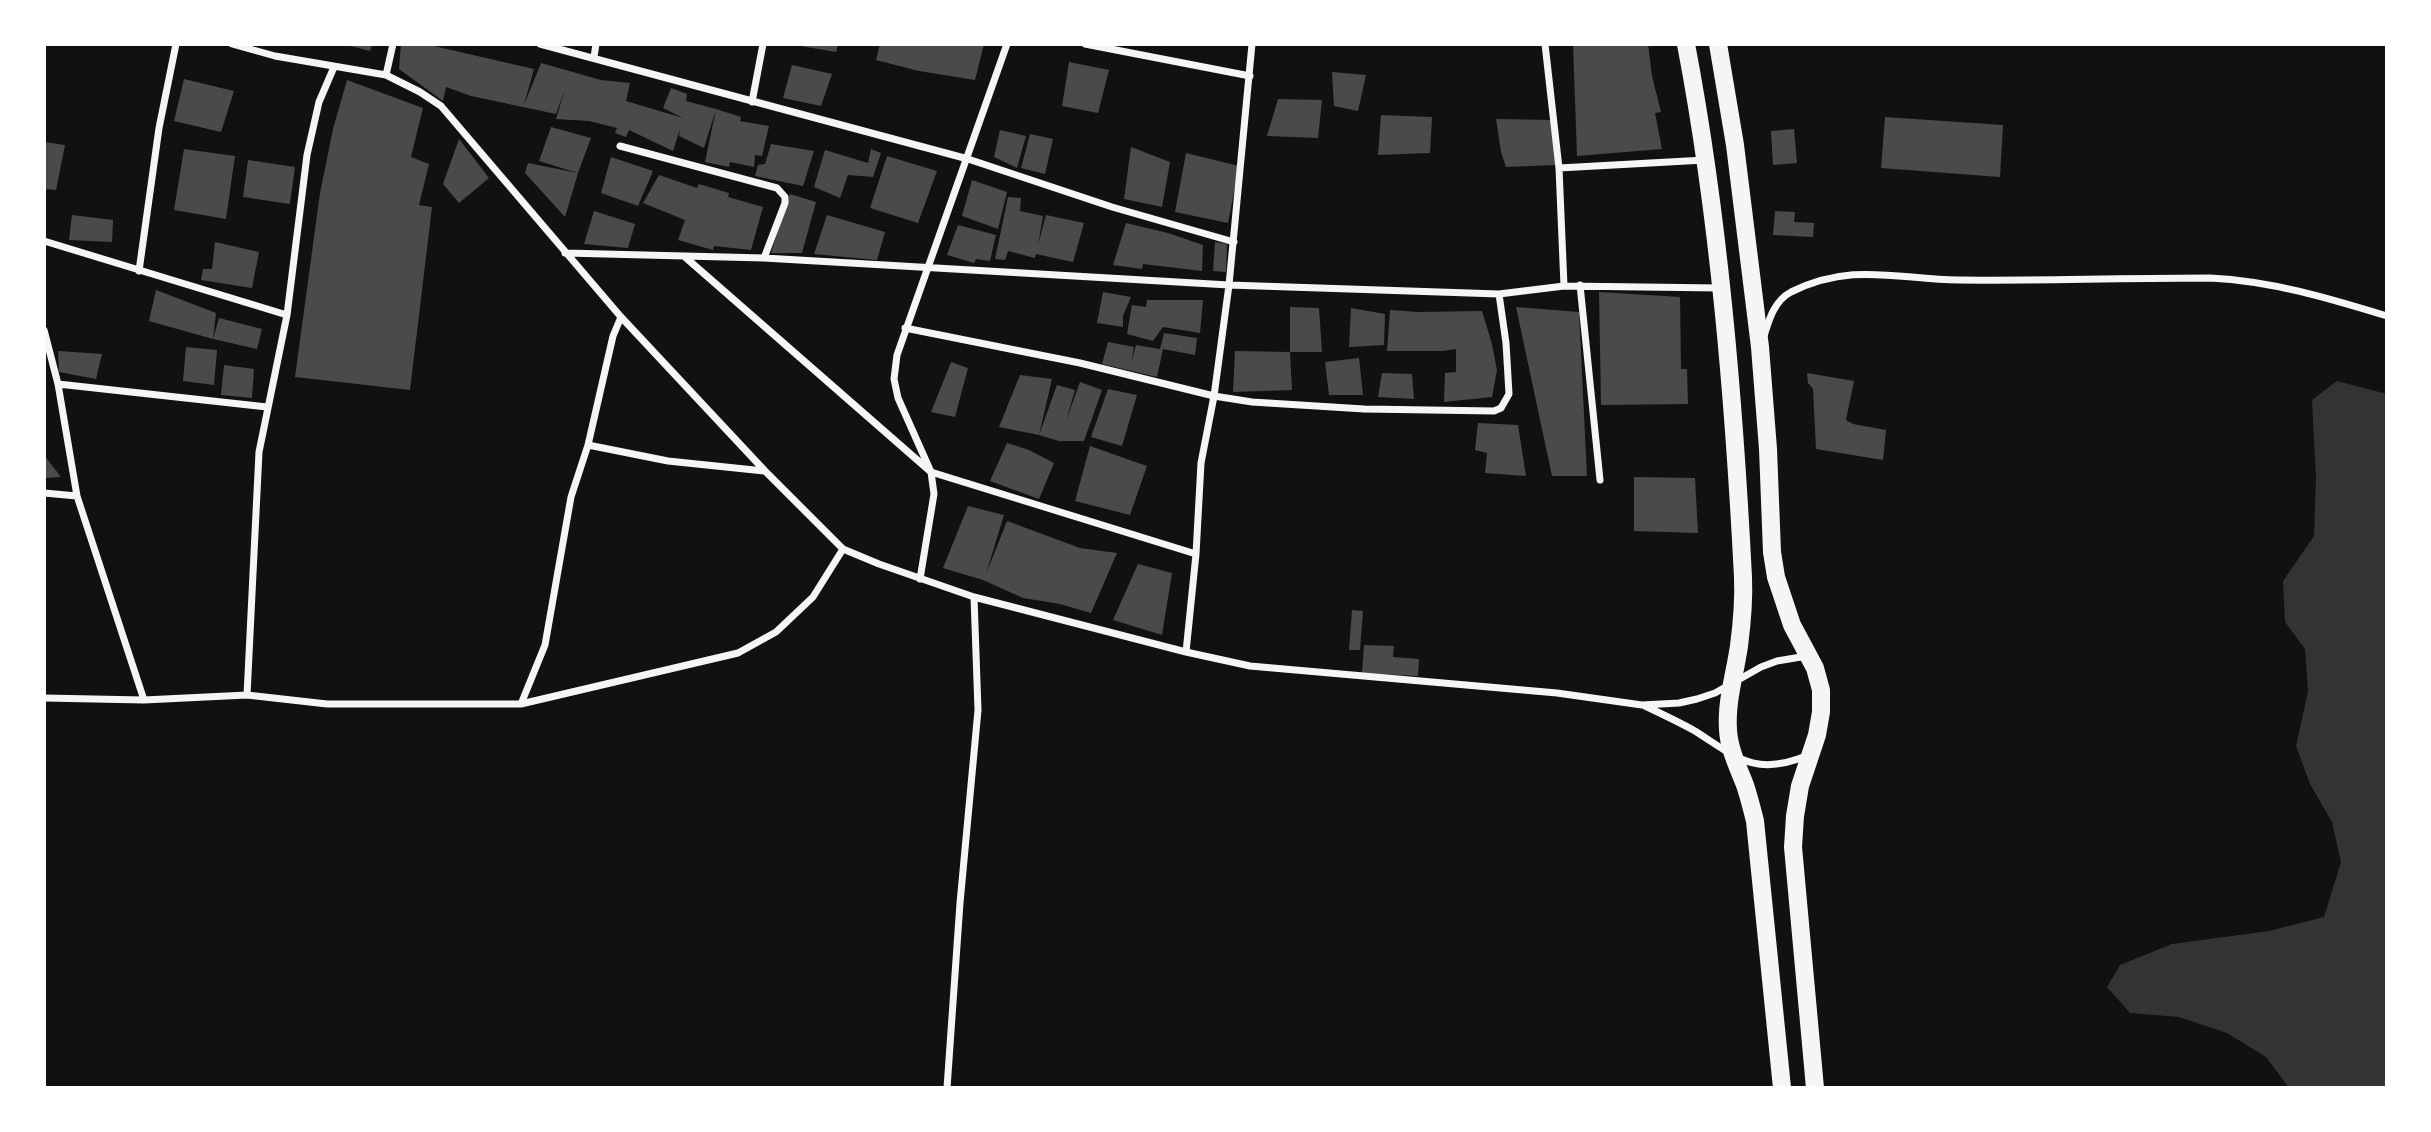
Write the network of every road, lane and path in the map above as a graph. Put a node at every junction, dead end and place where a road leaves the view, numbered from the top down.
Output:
1 (176, 44) edge
2 (232, 44) edge
3 (393, 44) edge
4 (540, 44) edge
5 (596, 44) edge
6 (763, 44) edge
7 (1007, 44) edge
8 (1085, 44) edge
9 (1252, 44) edge
10 (1545, 44) edge
11 (1686, 44) edge
12 (1718, 44) edge
13 (594, 57) junction
14 (334, 67) junction
15 (386, 75) junction
16 (1250, 76) junction
17 (752, 102) junction
18 (620, 146) dead end
19 (968, 159) junction
20 (1705, 160) junction
21 (1559, 168) junction
22 (44, 241) edge
23 (1234, 242) junction
24 (565, 253) junction
25 (685, 256) junction
26 (764, 258) junction
27 (928, 269) junction
28 (139, 271) junction
29 (1229, 285) junction
30 (1580, 285) junction
31 (1564, 286) junction
32 (1720, 288) junction
33 (1499, 294) junction
34 (287, 315) junction
35 (2387, 316) edge
36 (621, 317) junction
37 (905, 328) junction
38 (44, 333) edge
39 (1760, 347) junction
40 (58, 384) junction
41 (1214, 396) junction
42 (267, 407) junction
43 (588, 445) junction
44 (765, 471) junction
45 (931, 472) junction
46 (1600, 481) dead end
47 (44, 493) edge
48 (77, 496) junction
49 (843, 549) junction
50 (1196, 554) junction
51 (920, 579) junction
52 (974, 597) junction
53 (1185, 652) junction
54 (1810, 656) junction
55 (1731, 685) junction
56 (247, 695) junction
57 (44, 698) edge
58 (144, 699) junction
59 (521, 704) junction
60 (1642, 705) junction
61 (1808, 756) junction
62 (1733, 757) junction
63 (947, 1088) edge
64 (1782, 1088) edge
65 (1815, 1088) edge

1 - 28 street
2 - 14 street
3 - 15 street
4 - 13 street
5 - 13 street
6 - 17 street
7 - 19 street
8 - 16 street
9 - 16 street
10 - 21 street
11 - 20 highway
12 - 39 highway
13 - 17 street
14 - 15 street
14 - 34 street
15 - 24 street
16 - 23 street
17 - 19 street
18 - 26 street
19 - 23 street
19 - 27 street
20 - 21 street
20 - 32 highway
21 - 31 street
22 - 28 street
23 - 29 street
24 - 25 street
24 - 36 street
25 - 26 street
25 - 45 street
26 - 27 street
27 - 29 street
27 - 37 street
28 - 34 street
29 - 33 street
29 - 41 street
30 - 31 street
30 - 32 street
30 - 46 street
31 - 33 street
32 - 55 highway
33 - 41 street
34 - 42 street
35 - 39 street
36 - 43 street
36 - 44 street
37 - 41 street
37 - 45 street
38 - 40 street
39 - 54 highway
40 - 42 street
40 - 48 street
41 - 50 street
42 - 56 street
43 - 44 street
43 - 59 street
44 - 49 street
45 - 50 street
45 - 51 street
47 - 48 street
48 - 58 street
49 - 51 street
49 - 59 street
50 - 53 street
51 - 52 street
52 - 53 street
52 - 63 street
53 - 60 street
54 - 55 street
54 - 61 highway
55 - 60 street
55 - 62 highway
56 - 58 street
56 - 59 street
57 - 58 street
60 - 62 street
61 - 62 street
61 - 65 highway
62 - 64 highway

